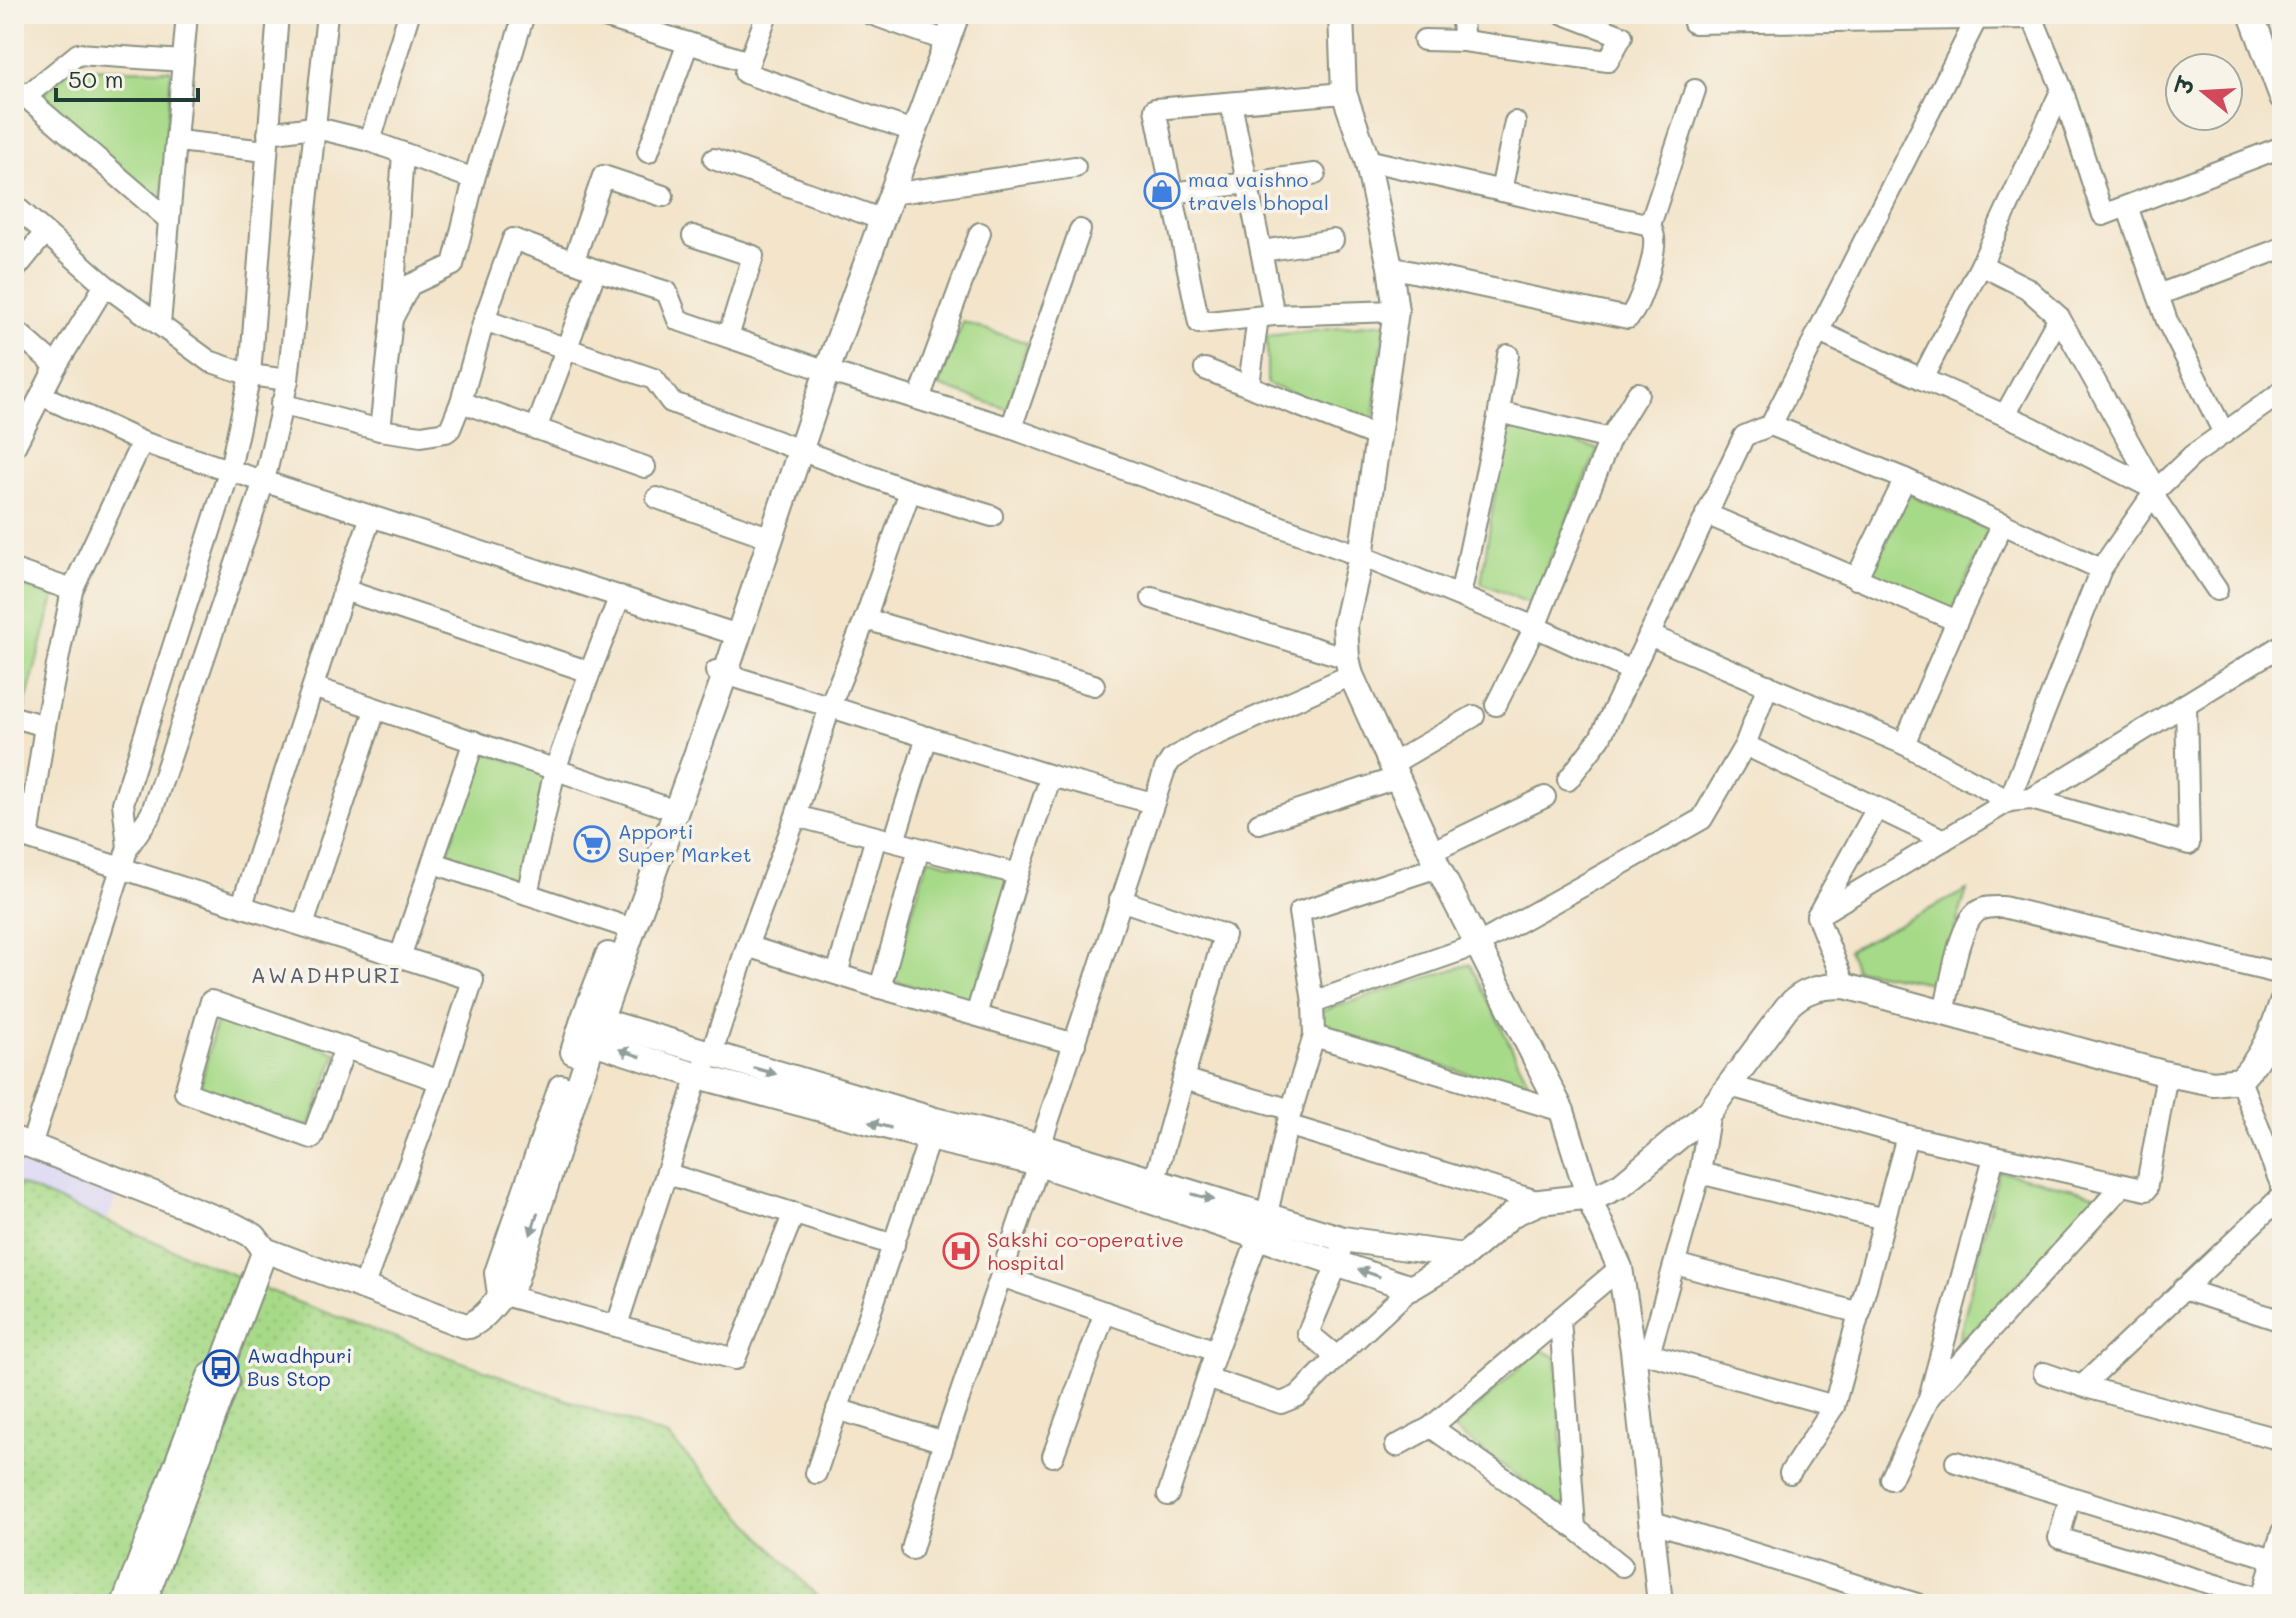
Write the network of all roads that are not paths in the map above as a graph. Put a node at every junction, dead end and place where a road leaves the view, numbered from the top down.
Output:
1 (187, 14) edge
2 (278, 14) edge
3 (327, 14) edge
4 (409, 14) edge
5 (524, 14) edge
6 (595, 14) edge
7 (767, 14) edge
8 (871, 14) edge
9 (946, 14) edge
10 (957, 14) edge
11 (1341, 14) edge
12 (1461, 14) edge
13 (1564, 14) edge
14 (2251, 14) edge
15 (2032, 16) edge
16 (1977, 18) junction
17 (1694, 23) dead end
18 (942, 40) junction
19 (1424, 40) dead end
20 (1464, 41) junction
21 (688, 43) junction
22 (183, 61) junction
23 (749, 62) junction
24 (2062, 89) junction
25 (1695, 90) dead end
26 (20, 92) edge
27 (1344, 93) junction
28 (2282, 97) edge
29 (1231, 103) junction
30 (1515, 122) dead end
31 (313, 127) junction
32 (909, 129) junction
33 (178, 141) junction
34 (370, 141) junction
35 (267, 142) junction
36 (2282, 147) edge
37 (648, 152) dead end
38 (403, 153) junction
39 (714, 159) dead end
40 (1367, 160) junction
41 (1075, 167) dead end
42 (1315, 174) dead end
43 (474, 179) junction
44 (1249, 183) junction
45 (1501, 191) junction
46 (1172, 193) junction
47 (891, 194) junction
48 (663, 196) dead end
49 (14, 205) edge
50 (2127, 206) junction
51 (872, 216) junction
52 (169, 220) junction
53 (1650, 225) junction
54 (1080, 230) dead end
55 (980, 233) dead end
56 (44, 234) junction
57 (693, 236) dead end
58 (1333, 240) dead end
59 (2282, 248) edge
60 (1262, 251) junction
61 (574, 260) junction
62 (1981, 265) junction
63 (1390, 267) junction
64 (596, 270) junction
65 (14, 271) edge
66 (105, 285) junction
67 (2158, 295) junction
68 (1396, 311) junction
69 (1266, 316) junction
70 (2059, 317) junction
71 (392, 319) junction
72 (484, 320) junction
73 (160, 324) junction
74 (14, 329) edge
75 (1819, 332) junction
76 (728, 337) junction
77 (566, 347) junction
78 (1508, 355) dead end
79 (56, 366) junction
80 (822, 369) junction
81 (1205, 369) dead end
82 (250, 375) junction
83 (1922, 379) junction
84 (288, 380) junction
85 (1249, 385) junction
86 (2282, 392) edge
87 (1638, 393) dead end
88 (41, 395) junction
89 (919, 399) junction
90 (461, 402) junction
91 (281, 404) junction
92 (1499, 412) junction
93 (2005, 415) junction
94 (1771, 425) junction
95 (1011, 428) junction
96 (536, 429) junction
97 (380, 430) junction
98 (2224, 433) junction
99 (1379, 437) junction
100 (1610, 439) junction
101 (142, 442) junction
102 (14, 448) edge
103 (798, 448) junction
104 (645, 467) dead end
105 (230, 469) junction
106 (1905, 479) junction
107 (264, 481) junction
108 (910, 491) junction
109 (2154, 492) junction
110 (657, 498) dead end
111 (1706, 514) junction
112 (992, 516) dead end
113 (371, 517) junction
114 (2003, 523) junction
115 (763, 535) junction
116 (1361, 556) junction
117 (2101, 569) junction
118 (14, 570) edge
119 (1856, 579) junction
120 (72, 590) junction
121 (344, 590) junction
122 (2217, 590) dead end
123 (620, 596) junction
124 (1460, 596) junction
125 (1152, 598) dead end
126 (865, 619) junction
127 (1957, 621) junction
128 (1535, 627) junction
129 (733, 633) junction
130 (1649, 635) junction
131 (2282, 645) edge
132 (1349, 666) junction
133 (1632, 671) junction
134 (590, 672) junction
135 (721, 672) junction
136 (1094, 685) dead end
137 (1768, 685) junction
138 (313, 687) junction
139 (2186, 704) junction
140 (1496, 705) dead end
141 (830, 706) junction
142 (375, 710) junction
143 (1474, 716) dead end
144 (14, 717) edge
145 (45, 726) junction
146 (927, 737) junction
147 (474, 741) junction
148 (1904, 744) junction
149 (1745, 745) junction
150 (555, 770) junction
151 (1393, 772) junction
152 (1051, 776) junction
153 (1568, 780) dead end
154 (1545, 797) dead end
155 (2031, 799) junction
156 (2009, 801) junction
157 (1153, 803) junction
158 (662, 806) junction
159 (1877, 808) junction
160 (796, 816) junction
161 (1259, 823) dead end
162 (21, 836) edge
163 (885, 839) junction
164 (1944, 840) junction
165 (128, 847) junction
166 (919, 849) junction
167 (1434, 860) junction
168 (434, 863) junction
169 (121, 869) junction
170 (1018, 874) junction
171 (527, 894) junction
172 (1120, 900) junction
173 (242, 905) junction
174 (1817, 916) junction
175 (303, 925) junction
176 (620, 925) junction
177 (1477, 945) junction
178 (747, 946) junction
179 (400, 957) junction
180 (837, 974) junction
181 (2282, 974) edge
182 (1845, 986) junction
183 (880, 988) junction
184 (1313, 1002) junction
185 (2282, 1002) edge
186 (1944, 1013) junction
187 (976, 1015) junction
188 (589, 1030) junction
189 (1314, 1036) junction
190 (1075, 1044) junction
191 (345, 1048) junction
192 (711, 1055) junction
193 (2167, 1074) junction
194 (698, 1076) junction
195 (1183, 1079) junction
196 (2240, 1080) junction
197 (440, 1081) junction
198 (1730, 1086) junction
199 (1562, 1111) junction
200 (1710, 1111) junction
201 (1289, 1118) junction
202 (932, 1129) junction
203 (1907, 1136) junction
204 (23, 1142) edge
205 (1040, 1155) junction
206 (1994, 1157) junction
207 (1700, 1173) junction
208 (668, 1174) junction
209 (1154, 1183) junction
210 (2123, 1185) junction
211 (2282, 1187) edge
212 (2282, 1196) edge
213 (1589, 1198) junction
214 (1540, 1202) junction
215 (794, 1213) junction
216 (1884, 1219) junction
217 (1263, 1225) junction
218 (894, 1245) junction
219 (265, 1250) junction
220 (1341, 1251) junction
221 (1464, 1256) junction
222 (1675, 1264) junction
223 (1620, 1268) junction
224 (1001, 1276) junction
225 (364, 1285) junction
226 (1411, 1288) junction
227 (2183, 1289) junction
228 (500, 1294) junction
229 (1105, 1312) junction
230 (1860, 1313) junction
231 (1560, 1319) junction
232 (2282, 1321) edge
233 (617, 1325) junction
234 (1216, 1351) junction
235 (1641, 1352) junction
236 (1337, 1357) junction
237 (221, 1368) junction
238 (2044, 1373) dead end
239 (1207, 1378) junction
240 (2082, 1386) junction
241 (1929, 1398) junction
242 (1834, 1406) junction
243 (837, 1409) junction
244 (1431, 1427) junction
245 (2282, 1440) edge
246 (944, 1442) junction
247 (1396, 1446) dead end
248 (1053, 1456) dead end
249 (1956, 1462) dead end
250 (816, 1473) dead end
251 (1790, 1473) dead end
252 (1891, 1479) dead end
253 (1168, 1495) dead end
254 (2070, 1497) junction
255 (1650, 1521) junction
256 (1575, 1528) junction
257 (2282, 1532) edge
258 (912, 1549) dead end
259 (2274, 1559) junction
260 (1622, 1566) dead end
261 (2267, 1602) edge
262 (124, 1604) edge
263 (143, 1604) edge
264 (1660, 1604) edge
265 (1917, 1604) edge

1 - 22 street
2 - 35 street
3 - 31 street
4 - 34 street
5 - 43 street
6 - 21 street
7 - 23 street
8 - 18 street
9 - 18 street
10 - 18 street
11 - 27 street
12 - 20 street
13 - 20 street
14 - 28 street
15 - 16 street
15 - 24 street
16 - 17 street
16 - 75 street
18 - 32 street
19 - 20 street
21 - 23 street
21 - 37 street
22 - 26 street
22 - 33 street
23 - 32 street
24 - 50 street
24 - 62 street
25 - 53 street
26 - 52 street
27 - 29 street
27 - 40 street
29 - 44 street
29 - 46 street
30 - 45 street
31 - 34 street
31 - 35 street
31 - 84 street
32 - 47 street
32 - 51 street
33 - 35 street
33 - 52 street
34 - 38 street
35 - 82 street
36 - 50 street
38 - 43 street
38 - 71 street
39 - 51 street
40 - 45 street
40 - 63 street
41 - 47 street
42 - 44 street
43 - 71 street
44 - 46 street
44 - 60 street
45 - 53 street
46 - 69 street
47 - 80 street
48 - 61 street
49 - 56 street
50 - 67 street
51 - 80 street
52 - 73 street
53 - 63 street
54 - 95 street
55 - 89 street
56 - 65 street
56 - 66 street
57 - 76 street
58 - 60 street
59 - 67 street
60 - 69 street
61 - 64 street
61 - 72 street
62 - 70 street
62 - 83 street
63 - 68 street
64 - 76 street
64 - 77 street
66 - 73 street
66 - 79 street
67 - 98 street
68 - 69 street
68 - 99 street
69 - 85 street
70 - 93 street
70 - 109 street
71 - 97 street
72 - 77 street
72 - 90 street
73 - 82 street
74 - 79 street
75 - 83 street
75 - 94 street
76 - 80 street
77 - 96 street
77 - 103 street
78 - 92 street
79 - 88 street
80 - 89 street
80 - 103 street
81 - 85 street
82 - 84 street
82 - 105 street
83 - 93 street
84 - 91 street
85 - 99 street
86 - 98 street
87 - 100 street
88 - 101 street
88 - 102 street
89 - 95 street
90 - 96 street
90 - 97 street
91 - 97 street
91 - 107 street
92 - 100 street
92 - 124 street
93 - 109 street
94 - 106 street
94 - 111 street
95 - 116 street
96 - 104 street
98 - 109 street
99 - 116 street
100 - 128 street
101 - 105 street
101 - 120 street
103 - 108 street
103 - 115 street
103 - 129 street
105 - 107 street
105 - 165 street
106 - 114 street
106 - 119 street
107 - 113 street
107 - 165 street
108 - 112 street
108 - 126 street
109 - 117 street
109 - 122 street
110 - 115 street
111 - 119 street
111 - 130 street
113 - 121 street
113 - 123 street
114 - 117 street
114 - 127 street
115 - 129 street
116 - 124 street
116 - 132 street
117 - 156 street
118 - 120 street
119 - 127 street
120 - 145 street
121 - 134 street
121 - 138 street
123 - 129 street
123 - 134 street
124 - 128 street
125 - 132 street
126 - 136 street
126 - 141 street
127 - 148 street
128 - 133 street
128 - 140 street
129 - 135 street
130 - 133 street
130 - 137 street
131 - 139 street
132 - 151 street
132 - 157 street
133 - 153 street
134 - 150 street
135 - 141 street
135 - 158 street
135 - 188 street
137 - 148 street
137 - 149 street
138 - 142 street
138 - 173 street
139 - 155 street
139 - 155 street
141 - 146 street
141 - 160 street
142 - 147 street
142 - 175 street
143 - 151 street
144 - 145 street
145 - 162 street
146 - 152 street
146 - 163 street
147 - 150 street
147 - 168 street
148 - 156 street
149 - 159 street
149 - 177 street
150 - 158 street
150 - 171 street
151 - 161 street
151 - 167 street
152 - 157 street
152 - 170 street
154 - 167 street
155 - 156 street
156 - 164 street
157 - 172 street
158 - 176 street
159 - 164 street
159 - 174 street
160 - 163 street
160 - 178 street
162 - 169 street
163 - 166 street
163 - 180 street
164 - 174 street
165 - 169 street
166 - 170 street
166 - 183 street
167 - 177 street
167 - 184 street
168 - 171 street
168 - 179 street
169 - 173 street
169 - 204 street
170 - 187 street
171 - 176 street
172 - 190 street
172 - 195 street
173 - 175 street
174 - 182 street
175 - 179 street
176 - 188 street
177 - 184 street
177 - 199 street
178 - 180 street
178 - 192 street
179 - 197 street
180 - 183 street
181 - 186 street
182 - 186 street
182 - 198 street
183 - 187 street
184 - 189 street
185 - 196 street
186 - 193 street
187 - 190 street
188 - 192 street
194 -> 188 street
188 - 228 street
189 - 199 street
189 - 201 street
190 - 205 street
191 - 191 street
191 - 197 street
192 - 194 street
192 -> 202 street
193 - 196 street
193 - 210 street
202 -> 194 street
194 - 208 street
195 - 201 street
195 - 209 street
196 - 211 street
197 - 225 street
198 - 200 street
198 - 203 street
199 - 213 street
200 - 207 street
200 - 213 street
201 - 214 street
201 - 217 street
202 - 205 street
202 - 218 street
203 - 206 street
203 - 216 street
204 - 219 street
205 - 209 street
205 - 217 street
205 - 224 street
206 - 210 street
206 - 241 street
207 - 216 street
207 - 222 street
208 - 215 street
208 - 233 street
209 -> 217 street
210 - 241 street
212 - 227 street
213 - 214 street
213 - 223 street
214 - 221 street
215 - 218 street
215 - 233 street
216 - 230 street
217 - 220 street
217 - 234 street
218 - 243 street
219 - 225 street
219 - 237 street
220 - 221 street
226 -> 220 street
220 - 236 street
221 - 226 street
222 - 230 street
222 - 235 street
223 - 231 street
223 - 235 street
224 - 229 street
224 - 246 street
225 - 228 street
226 - 236 street
227 - 232 street
227 - 240 street
228 - 233 street
229 - 234 street
229 - 248 street
230 - 242 street
231 - 244 street
231 - 256 street
234 - 239 street
235 - 242 street
235 - 255 street
236 - 239 street
237 - 262 street
237 - 263 street
238 - 240 street
239 - 253 street
240 - 245 street
241 - 252 street
242 - 251 street
243 - 246 street
243 - 250 street
244 - 247 street
244 - 256 street
246 - 258 street
249 - 254 street
254 - 259 street
254 - 261 street
255 - 264 street
255 - 265 street
256 - 260 street
257 - 259 street
259 - 261 street

